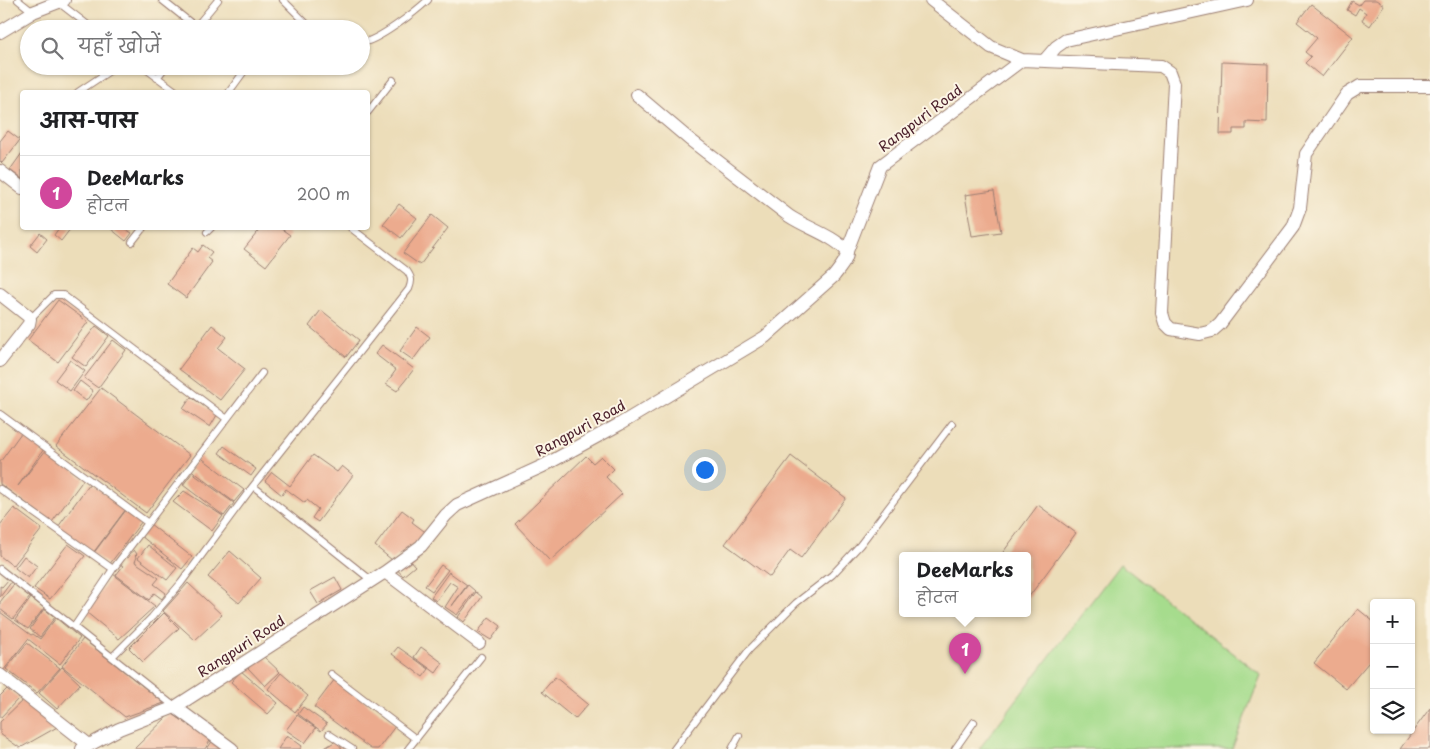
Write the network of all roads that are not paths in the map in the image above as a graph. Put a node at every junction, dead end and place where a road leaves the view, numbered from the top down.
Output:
1 (18, 0) edge
2 (162, 0) edge
3 (218, 0) edge
4 (283, 0) edge
5 (428, 0) edge
6 (931, 0) edge
7 (1247, 0) edge
8 (61, 1) edge
9 (33, 12) junction
10 (83, 20) edge
11 (186, 20) edge
12 (202, 20) edge
13 (303, 20) edge
14 (0, 32) edge
15 (370, 41) edge
16 (1022, 60) junction
17 (1044, 61) junction
18 (104, 75) edge
19 (153, 75) edge
20 (159, 75) edge
21 (241, 75) edge
22 (157, 78) junction
23 (393, 80) dead end
24 (1430, 86) edge
25 (81, 90) edge
26 (174, 90) edge
27 (230, 90) edge
28 (637, 95) dead end
29 (370, 109) edge
30 (0, 171) edge
31 (20, 186) edge
32 (141, 230) edge
33 (354, 230) edge
34 (132, 242) dead end
35 (847, 251) junction
36 (0, 294) edge
37 (30, 319) junction
38 (0, 362) edge
39 (262, 373) dead end
40 (0, 414) edge
41 (227, 419) junction
42 (952, 424) dead end
43 (253, 486) junction
44 (0, 488) edge
45 (148, 523) junction
46 (0, 569) edge
47 (113, 569) junction
48 (385, 572) junction
49 (371, 580) junction
50 (74, 627) junction
51 (479, 643) dead end
52 (112, 657) junction
53 (480, 657) dead end
54 (331, 674) dead end
55 (0, 675) edge
56 (175, 706) junction
57 (974, 722) dead end
58 (329, 734) dead end
59 (739, 736) dead end
60 (416, 739) junction
61 (85, 747) edge
62 (232, 749) edge
63 (352, 749) edge
64 (408, 749) edge
65 (674, 749) edge
66 (732, 749) edge
67 (955, 749) edge

1 - 9 lane
2 - 11 lane
3 - 12 lane
4 - 13 lane
5 - 15 lane
6 - 16 street
7 - 17 street
8 - 9 street
8 - 10 lane
9 - 14 street
16 - 17 street
16 - 35 street, Rangpuri Road
17 - 24 street
18 - 25 lane
19 - 22 lane
20 - 22 lane
21 - 27 lane
22 - 26 lane
23 - 29 lane
28 - 35 street
30 - 31 street
32 - 34 lane
33 - 43 lane
35 - 48 street, Rangpuri Road
36 - 37 street
37 - 38 street
37 - 41 lane
39 - 41 lane
40 - 45 lane
41 - 45 lane
42 - 65 lane
43 - 49 lane
43 - 52 lane
44 - 47 lane
45 - 47 lane
46 - 50 lane
47 - 50 lane
48 - 49 street, Rangpuri Road
48 - 51 street
49 - 56 street, Rangpuri Road
50 - 52 lane
52 - 56 lane
53 - 60 lane
54 - 60 lane
55 - 61 street
56 - 61 street, Rangpuri Road
56 - 62 street
57 - 67 lane
58 - 63 lane
59 - 66 lane
60 - 64 lane

